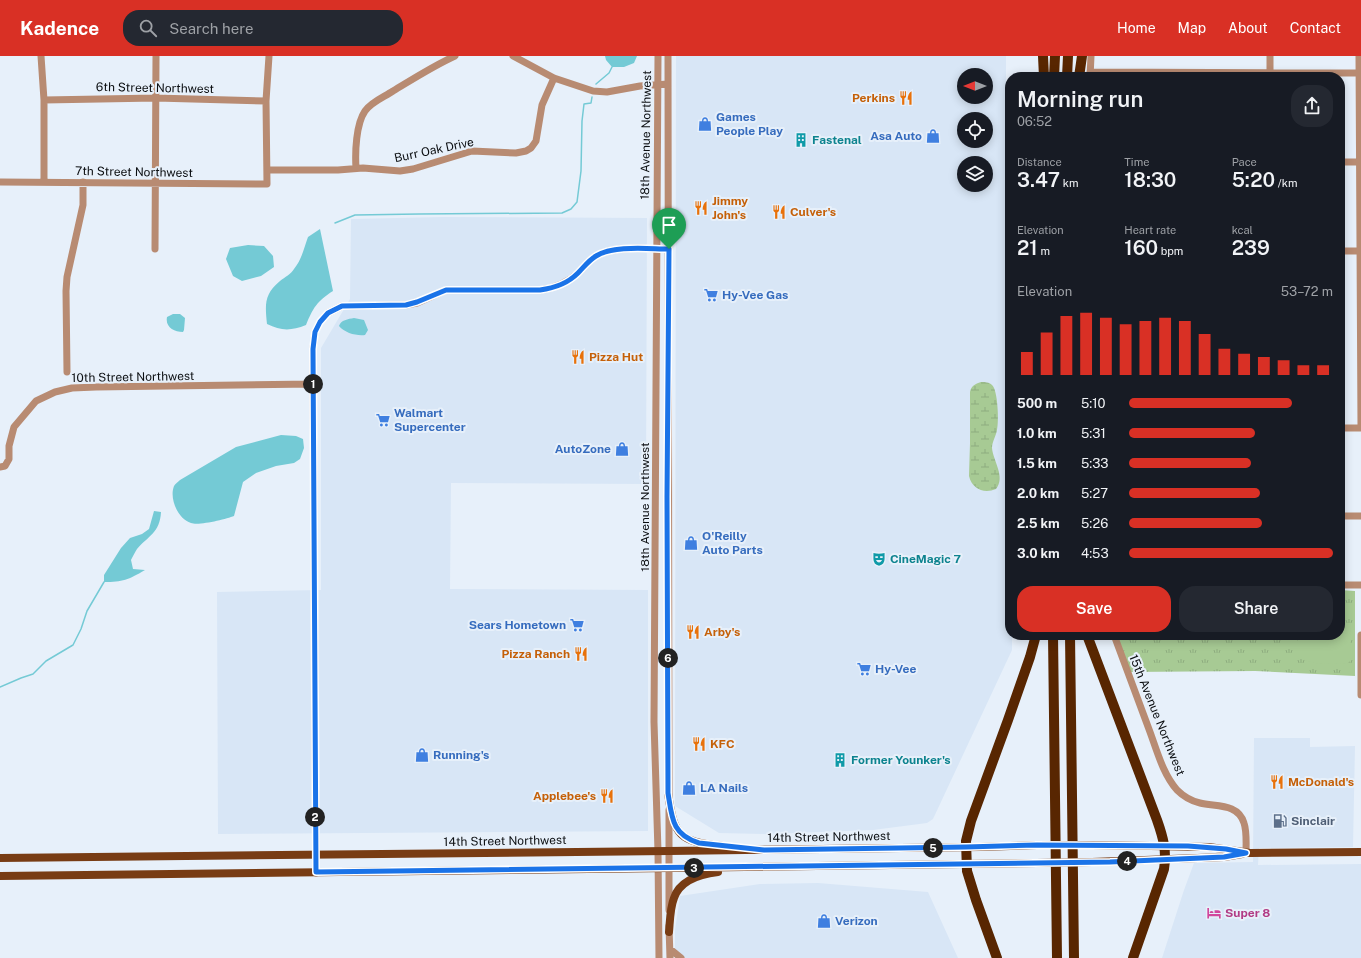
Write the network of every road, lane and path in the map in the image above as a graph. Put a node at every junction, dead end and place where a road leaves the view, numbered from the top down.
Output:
1 (41, 56) edge
2 (156, 56) edge
3 (269, 56) edge
4 (454, 56) edge
5 (513, 56) edge
6 (658, 56) edge
7 (668, 56) edge
8 (1043, 56) edge
9 (1055, 56) edge
10 (1068, 56) edge
11 (1082, 56) edge
12 (1091, 56) edge
13 (1270, 56) edge
14 (1358, 56) edge
15 (1044, 72) edge
16 (1054, 72) edge
17 (1067, 72) edge
18 (1080, 72) edge
19 (1090, 72) edge
20 (1270, 72) edge
21 (1345, 73) edge
22 (1360, 73) edge
23 (554, 78) junction
24 (657, 84) junction
25 (668, 84) junction
26 (156, 98) junction
27 (44, 100) junction
28 (266, 101) junction
29 (1345, 162) edge
30 (1360, 162) edge
31 (356, 168) junction
32 (267, 170) junction
33 (0, 182) edge
34 (44, 182) junction
35 (83, 182) junction
36 (154, 183) junction
37 (155, 249) dead end
38 (656, 249) junction
39 (669, 249) junction
40 (1345, 251) edge
41 (1360, 251) edge
42 (1361, 339) edge
43 (67, 372) dead end
44 (313, 384) junction
45 (1345, 428) edge
46 (1361, 428) edge
47 (0, 467) edge
48 (1345, 516) edge
49 (1361, 516) edge
50 (1345, 585) edge
51 (1361, 585) edge
52 (1361, 635) edge
53 (1034, 640) edge
54 (1053, 640) edge
55 (1070, 640) edge
56 (1089, 640) edge
57 (1116, 640) edge
58 (1361, 695) edge
59 (668, 793) junction
60 (1165, 846) junction
61 (966, 847) junction
62 (764, 850) junction
63 (658, 851) junction
64 (669, 851) junction
65 (1361, 852) edge
66 (1246, 853) junction
67 (316, 855) junction
68 (0, 858) edge
69 (1166, 860) junction
70 (966, 864) junction
71 (763, 867) junction
72 (659, 868) junction
73 (669, 868) junction
74 (316, 872) junction
75 (0, 876) edge
76 (669, 932) junction
77 (670, 949) junction
78 (659, 956) edge
79 (670, 958) edge
80 (681, 958) edge
81 (998, 958) edge
82 (1057, 958) edge
83 (1074, 958) edge
84 (1133, 958) edge

1 - 27 street
2 - 26 street
3 - 28 street
4 - 31 street
5 - 23 street
6 - 24 street, 18th Avenue Northwest
7 - 25 street, 18th Avenue Northwest
8 - 15 highway
9 - 16 highway
10 - 17 highway
11 - 18 highway
12 - 19 street
13 - 20 street
14 - 22 street
21 - 22 street
22 - 30 street
23 - 24 street
23 - 31 street, Burr Oak Drive
24 - 25 street
24 - 38 street, 18th Avenue Northwest
25 - 39 street, 18th Avenue Northwest
26 - 27 street, 6th Street Northwest
26 - 28 street, 6th Street Northwest
26 - 36 street
27 - 34 street
28 - 32 street
29 - 30 street
30 - 41 street
31 - 32 street, Burr Oak Drive
32 - 36 street, 7th Street Northwest
33 - 34 street, 7th Street Northwest
34 - 35 street, 7th Street Northwest
35 - 36 street, 7th Street Northwest
35 - 43 street
36 - 37 street
38 - 39 street
38 - 44 street
38 - 63 street, 18th Avenue Northwest
39 - 59 street, 18th Avenue Northwest
40 - 41 street
41 - 42 street
42 - 46 street
44 - 47 street, 10th Street Northwest
44 - 67 street
45 - 46 street
48 - 49 street
50 - 51 street
52 - 58 street
53 - 61 highway
54 - 82 highway
55 - 83 highway
56 - 60 highway
57 - 66 street, 15th Avenue Northwest
59 - 62 main road
59 - 64 street, 18th Avenue Northwest
60 - 61 main road, 14th Street Northwest, bridge
60 - 66 main road, 14th Street Northwest
60 - 69 highway
61 - 62 main road, 14th Street Northwest
61 - 70 highway
62 - 64 main road, 14th Street Northwest
63 - 64 main road, 14th Street Northwest
63 - 67 main road, 14th Street Northwest
63 - 72 street, 18th Avenue Northwest
64 - 73 street, 18th Avenue Northwest
65 - 66 main road, 14th Street Northwest
66 - 69 main road, 14th Street Northwest
67 - 68 main road, 14th Street Northwest
67 - 74 street
69 - 70 main road, 14th Street Northwest, bridge
69 - 84 highway
70 - 71 main road, 14th Street Northwest
70 - 81 highway
71 - 73 main road, 14th Street Northwest
71 - 76 main road
72 - 73 main road, 14th Street Northwest
72 - 74 main road, 14th Street Northwest
72 - 78 street, 18th Avenue Northwest
73 - 76 street, 18th Avenue Northwest
74 - 75 main road, 14th Street Northwest
76 - 77 street, 18th Avenue Northwest
77 - 79 street, 18th Avenue Northwest
77 - 80 street

